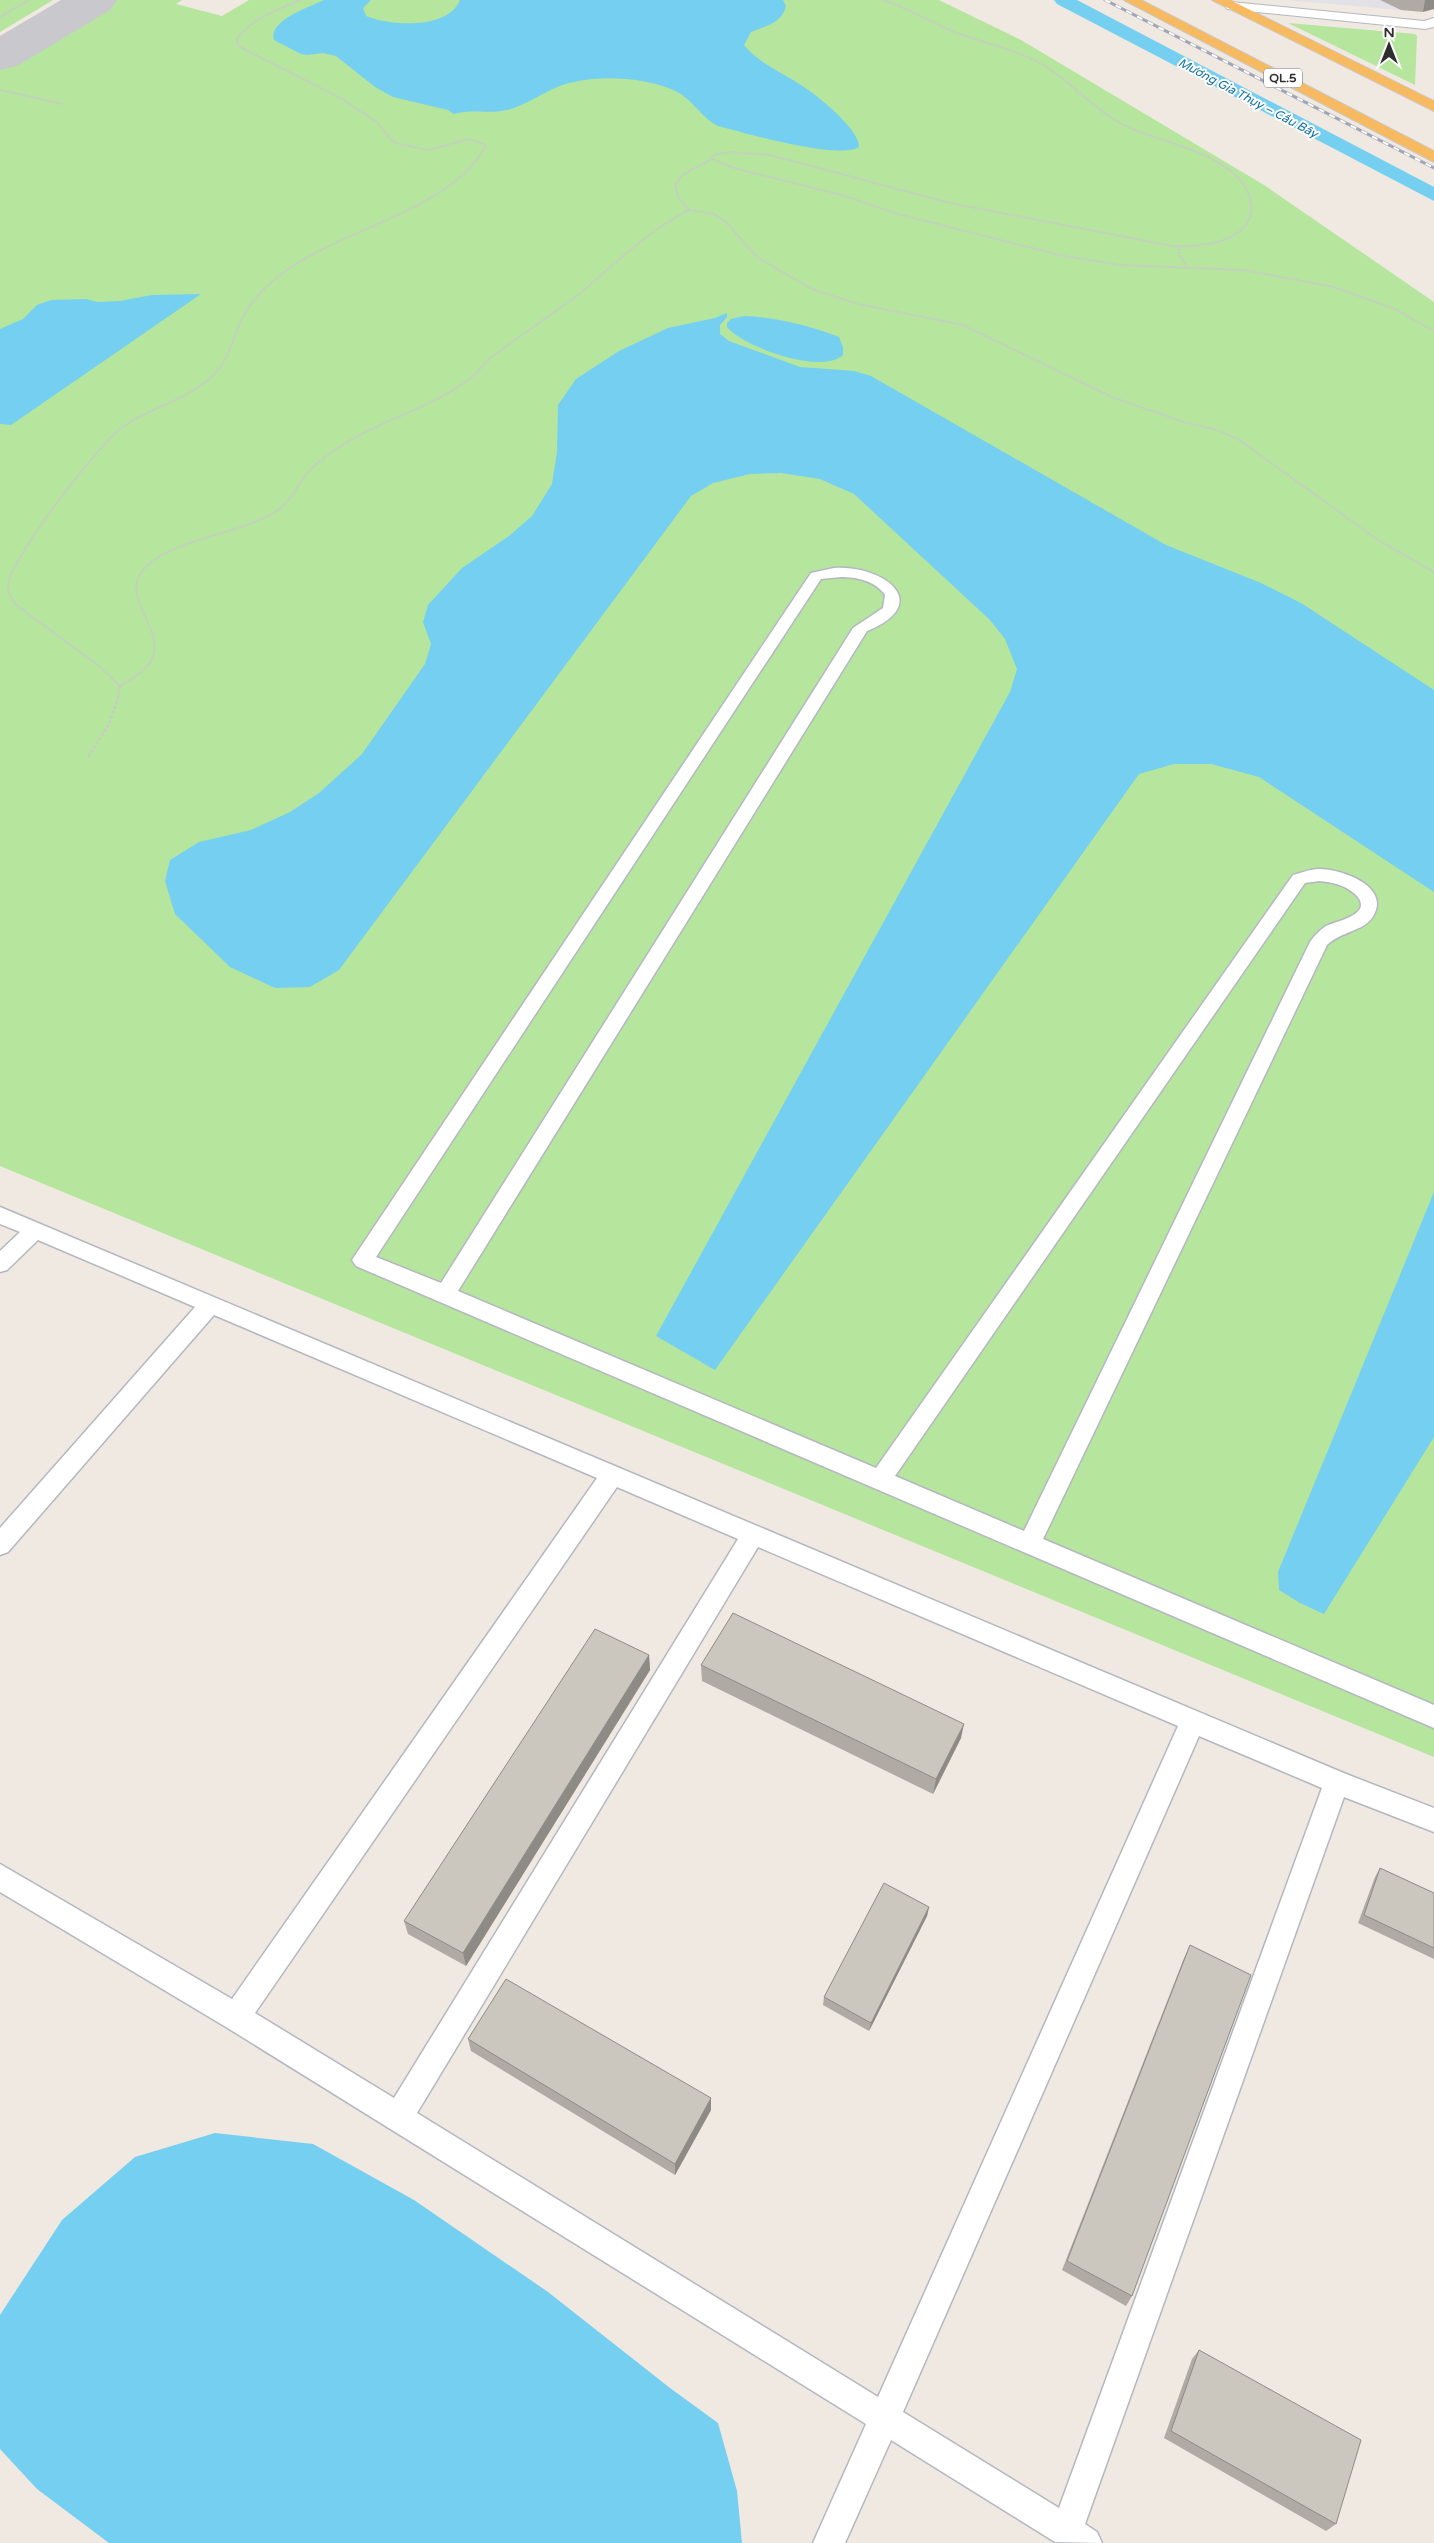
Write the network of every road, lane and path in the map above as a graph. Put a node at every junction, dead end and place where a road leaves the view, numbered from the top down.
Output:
1 (29, 0) edge
2 (300, 0) edge
3 (883, 0) edge
4 (1132, 0) edge
5 (1226, 3) edge
6 (0, 17) edge
7 (1431, 25) edge
8 (0, 90) edge
9 (63, 104) dead end
10 (1434, 107) edge
11 (1434, 157) edge
12 (712, 159) junction
13 (689, 210) junction
14 (1179, 246) junction
15 (1188, 267) junction
16 (1434, 332) edge
17 (1434, 572) edge
18 (120, 686) junction
19 (88, 757) dead end
20 (0, 1215) edge
21 (36, 1230) junction
22 (0, 1264) edge
23 (445, 1294) junction
24 (210, 1305) junction
25 (612, 1475) junction
26 (880, 1480) junction
27 (753, 1535) junction
28 (1029, 1544) junction
29 (0, 1545) edge
30 (1434, 1717) edge
31 (1193, 1721) junction
32 (1337, 1782) junction
33 (1434, 1820) edge
34 (0, 1877) edge
35 (236, 2017) junction
36 (398, 2118) junction
37 (883, 2418) junction
38 (1076, 2537) edge
39 (829, 2543) edge

1 - 6 path
2 - 18 path
3 - 14 path
4 - 11 highway, QL.5
5 - 7 main road
5 - 10 highway
8 - 9 path
12 - 13 path
12 - 14 path
12 - 15 path
13 - 17 path
13 - 18 path
14 - 15 path
15 - 16 path
18 - 19 path
20 - 21 lane
21 - 22 lane
21 - 24 lane
23 - 23 lane
23 - 26 lane
24 - 25 lane
24 - 29 lane
25 - 27 lane
25 - 35 lane
26 - 28 lane
26 - 28 lane
27 - 31 lane
27 - 36 lane
28 - 30 lane
31 - 32 lane
31 - 37 lane
32 - 33 lane
32 - 38 lane
34 - 35 lane
35 - 36 lane
36 - 37 lane
37 - 38 lane
37 - 39 lane

